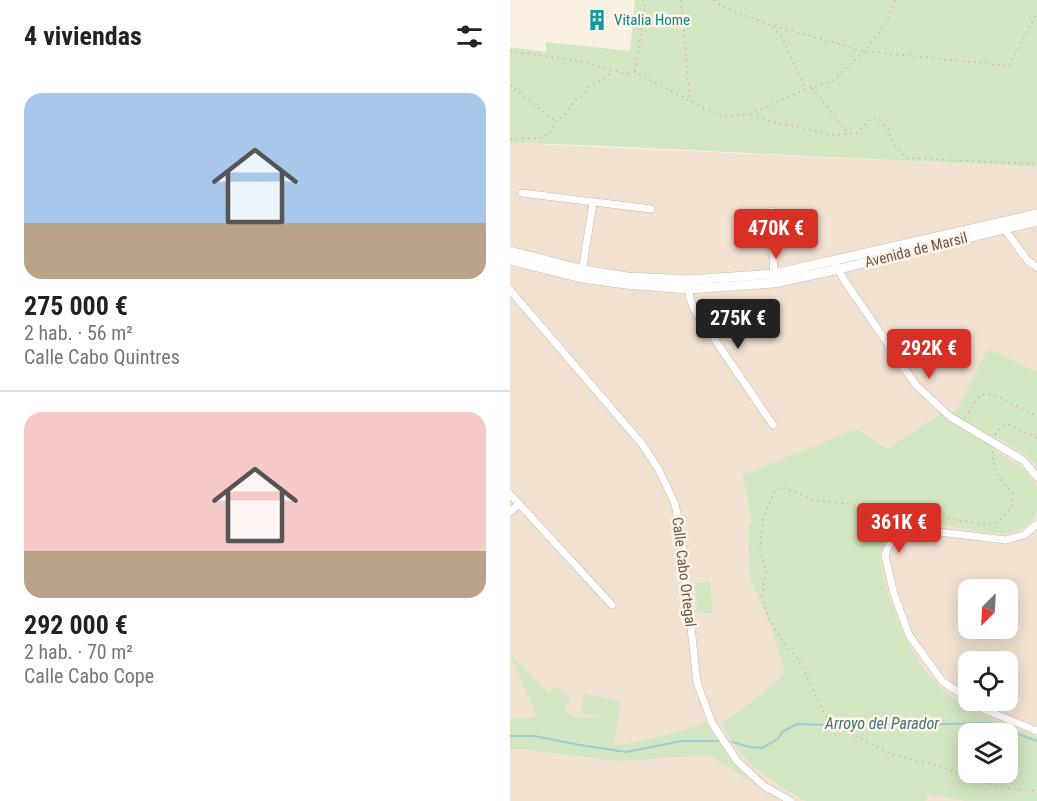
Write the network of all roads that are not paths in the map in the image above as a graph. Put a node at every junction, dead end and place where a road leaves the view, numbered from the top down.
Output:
1 (522, 193) dead end
2 (593, 203) junction
3 (651, 209) dead end
4 (771, 211) dead end
5 (1037, 214) edge
6 (1037, 221) edge
7 (1001, 225) junction
8 (511, 259) edge
9 (837, 265) junction
10 (1037, 267) edge
11 (582, 274) junction
12 (774, 278) junction
13 (688, 284) junction
14 (510, 290) edge
15 (773, 424) dead end
16 (1037, 477) edge
17 (510, 494) edge
18 (519, 504) junction
19 (510, 512) edge
20 (1037, 524) edge
21 (612, 605) dead end
22 (958, 692) edge
23 (988, 711) edge
24 (1037, 731) edge
25 (791, 801) edge

1 - 2 street
2 - 3 street
2 - 11 street
4 - 12 street
5 - 7 street, Avenida de Marsil
6 - 7 street, Avenida de Marsil
7 - 9 street, Avenida de Marsil
7 - 10 street
8 - 11 street, Avenida de Marsil
9 - 12 street, Avenida de Marsil
9 - 16 street
11 - 13 street, Avenida de Marsil
12 - 13 street, Avenida de Marsil
13 - 15 street
14 - 25 street, Calle Cabo Ortegal
17 - 18 street
18 - 19 street
18 - 21 street
20 - 22 street
23 - 24 street

